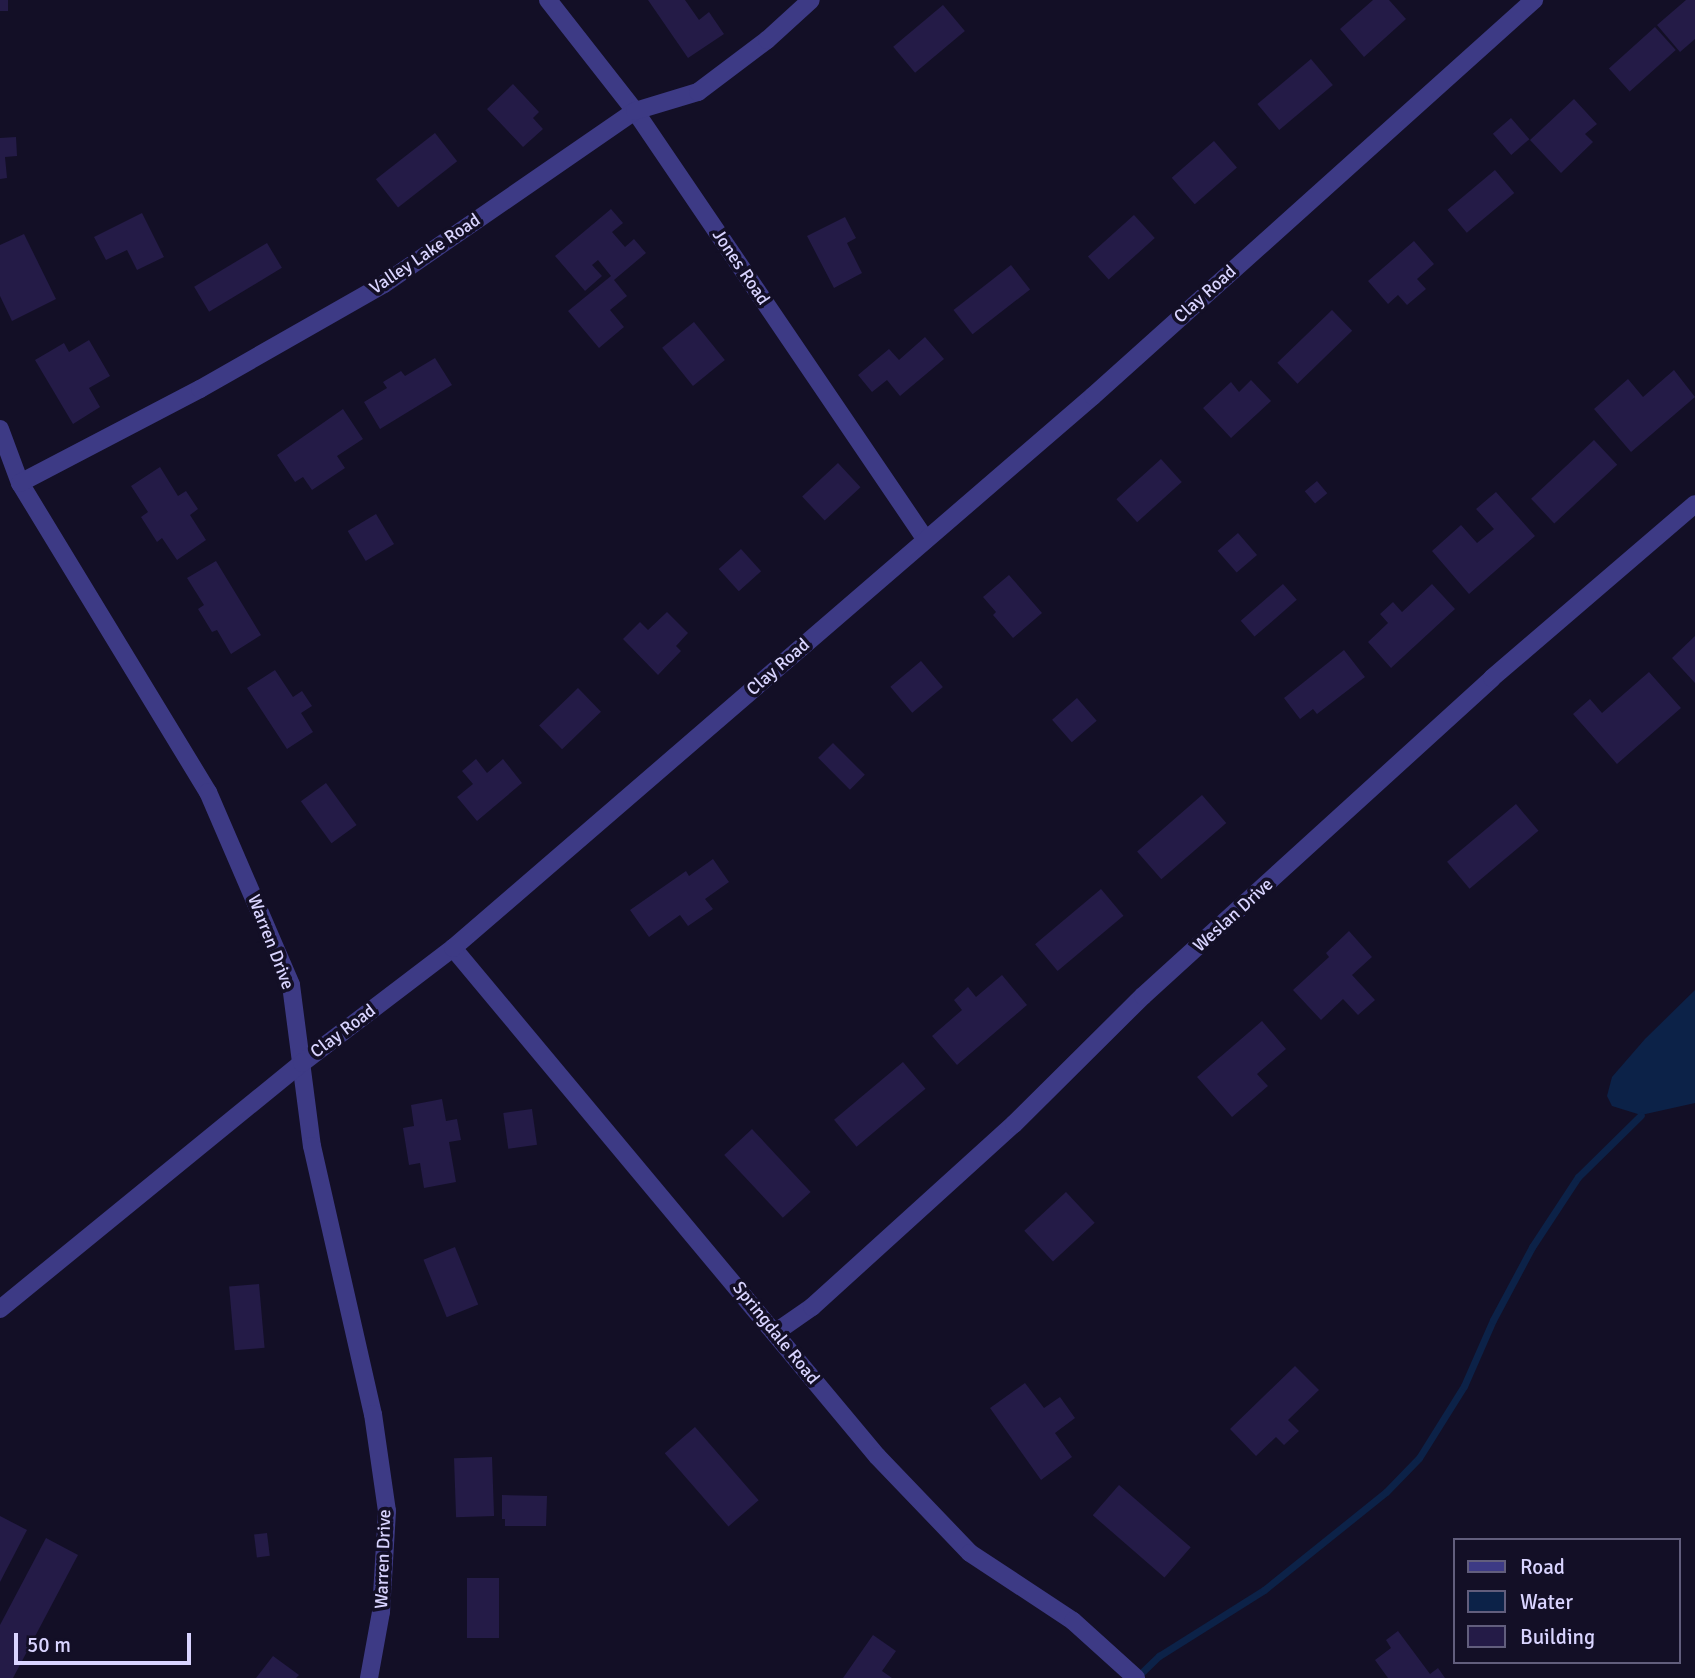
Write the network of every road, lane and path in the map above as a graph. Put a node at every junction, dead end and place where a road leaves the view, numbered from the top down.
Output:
1 (548, 0) edge
2 (811, 0) edge
3 (1534, 0) edge
4 (635, 111) junction
5 (0, 429) edge
6 (20, 483) junction
7 (1695, 504) edge
8 (926, 540) junction
9 (453, 948) junction
10 (302, 1063) junction
11 (0, 1309) edge
12 (776, 1332) junction
13 (369, 1678) edge
14 (1136, 1678) edge

1 - 4 street, Jones Road
2 - 4 street, Valley Lake Road
3 - 8 street, Clay Road
4 - 6 street, Valley Lake Road
4 - 8 street, Jones Road
5 - 6 street, Warren Drive
6 - 10 street, Warren Drive
7 - 12 street, Weslan Drive
8 - 9 street, Clay Road
9 - 10 street, Clay Road
9 - 12 street, Springdale Road
10 - 11 street, Clay Road
10 - 13 street, Warren Drive
12 - 14 street, Springdale Road

